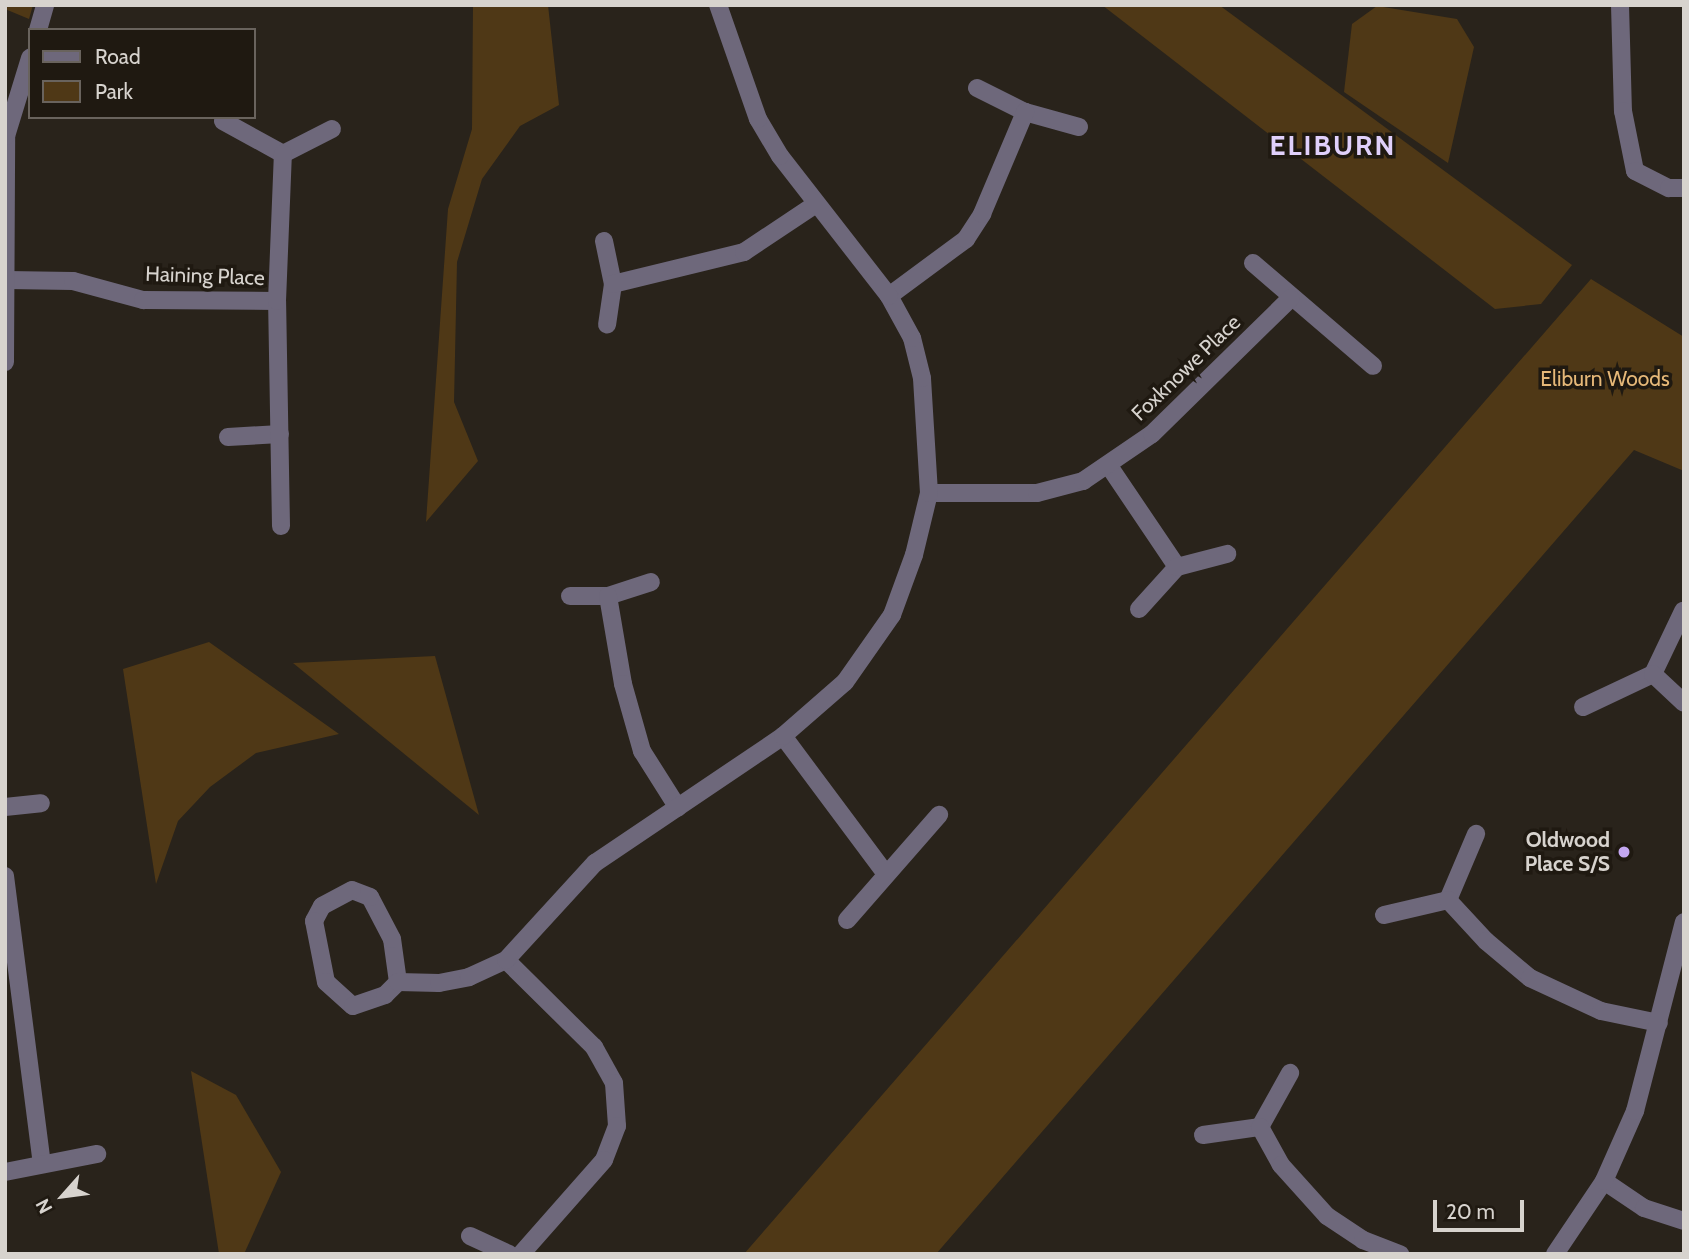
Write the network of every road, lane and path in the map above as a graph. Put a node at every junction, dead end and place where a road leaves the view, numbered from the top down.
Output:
1 (45, 5) edge
2 (718, 5) edge
3 (1620, 5) edge
4 (39, 28) edge
5 (28, 64) edge
6 (977, 88) dead end
7 (1025, 112) junction
8 (223, 121) dead end
9 (1079, 127) dead end
10 (332, 128) dead end
11 (283, 154) junction
12 (1684, 188) edge
13 (816, 204) junction
14 (604, 241) dead end
15 (1253, 263) dead end
16 (7, 279) junction
17 (613, 284) junction
18 (890, 296) junction
19 (1291, 298) junction
20 (277, 301) junction
21 (607, 324) dead end
22 (5, 362) edge
23 (1373, 366) dead end
24 (280, 434) junction
25 (228, 437) dead end
26 (1109, 466) junction
27 (929, 493) junction
28 (281, 526) dead end
29 (1227, 554) dead end
30 (1177, 567) junction
31 (651, 582) dead end
32 (570, 596) dead end
33 (608, 596) junction
34 (1139, 609) dead end
35 (1683, 611) edge
36 (1653, 674) junction
37 (1684, 703) edge
38 (1583, 707) dead end
39 (783, 736) junction
40 (41, 803) dead end
41 (5, 807) edge
42 (678, 808) junction
43 (939, 815) dead end
44 (1476, 834) dead end
45 (886, 874) junction
46 (5, 876) edge
47 (1448, 900) junction
48 (1384, 915) dead end
49 (847, 920) dead end
50 (1684, 922) edge
51 (506, 960) junction
52 (398, 982) junction
53 (13, 1023) edge
54 (1659, 1023) junction
55 (1290, 1073) dead end
56 (1260, 1127) junction
57 (1203, 1135) dead end
58 (97, 1154) dead end
59 (42, 1164) junction
60 (5, 1172) edge
61 (1604, 1181) junction
62 (1684, 1222) edge
63 (470, 1236) dead end
64 (509, 1254) edge
65 (521, 1254) edge
66 (1400, 1254) edge
67 (1555, 1254) edge

1 - 4 street
2 - 13 street
3 - 12 street
5 - 16 street
6 - 7 street
7 - 9 street
7 - 18 street
8 - 11 street
10 - 11 street
11 - 20 street, Haining Place
13 - 17 street
13 - 18 street
14 - 17 street
15 - 19 street
16 - 20 street, Haining Place
16 - 22 street
17 - 21 street
18 - 27 street
19 - 23 street
19 - 26 street, Foxknowe Place
20 - 24 street, Haining Place
24 - 25 street
24 - 28 street, Haining Place
26 - 27 street, Foxknowe Place
26 - 30 street
27 - 39 street
29 - 30 street
30 - 34 street
31 - 33 street
32 - 33 street
33 - 42 street
35 - 36 street
36 - 37 street
36 - 38 street
39 - 42 street
39 - 45 street
40 - 41 street
42 - 51 street
43 - 45 street
44 - 47 street
45 - 49 street
46 - 53 street
47 - 48 street
47 - 54 street
50 - 54 street
51 - 52 street
51 - 65 street
52 - 52 street
53 - 59 street
54 - 61 street
55 - 56 street
56 - 57 street
56 - 66 street
58 - 59 street
59 - 60 street
61 - 62 street
61 - 67 street
63 - 64 street

